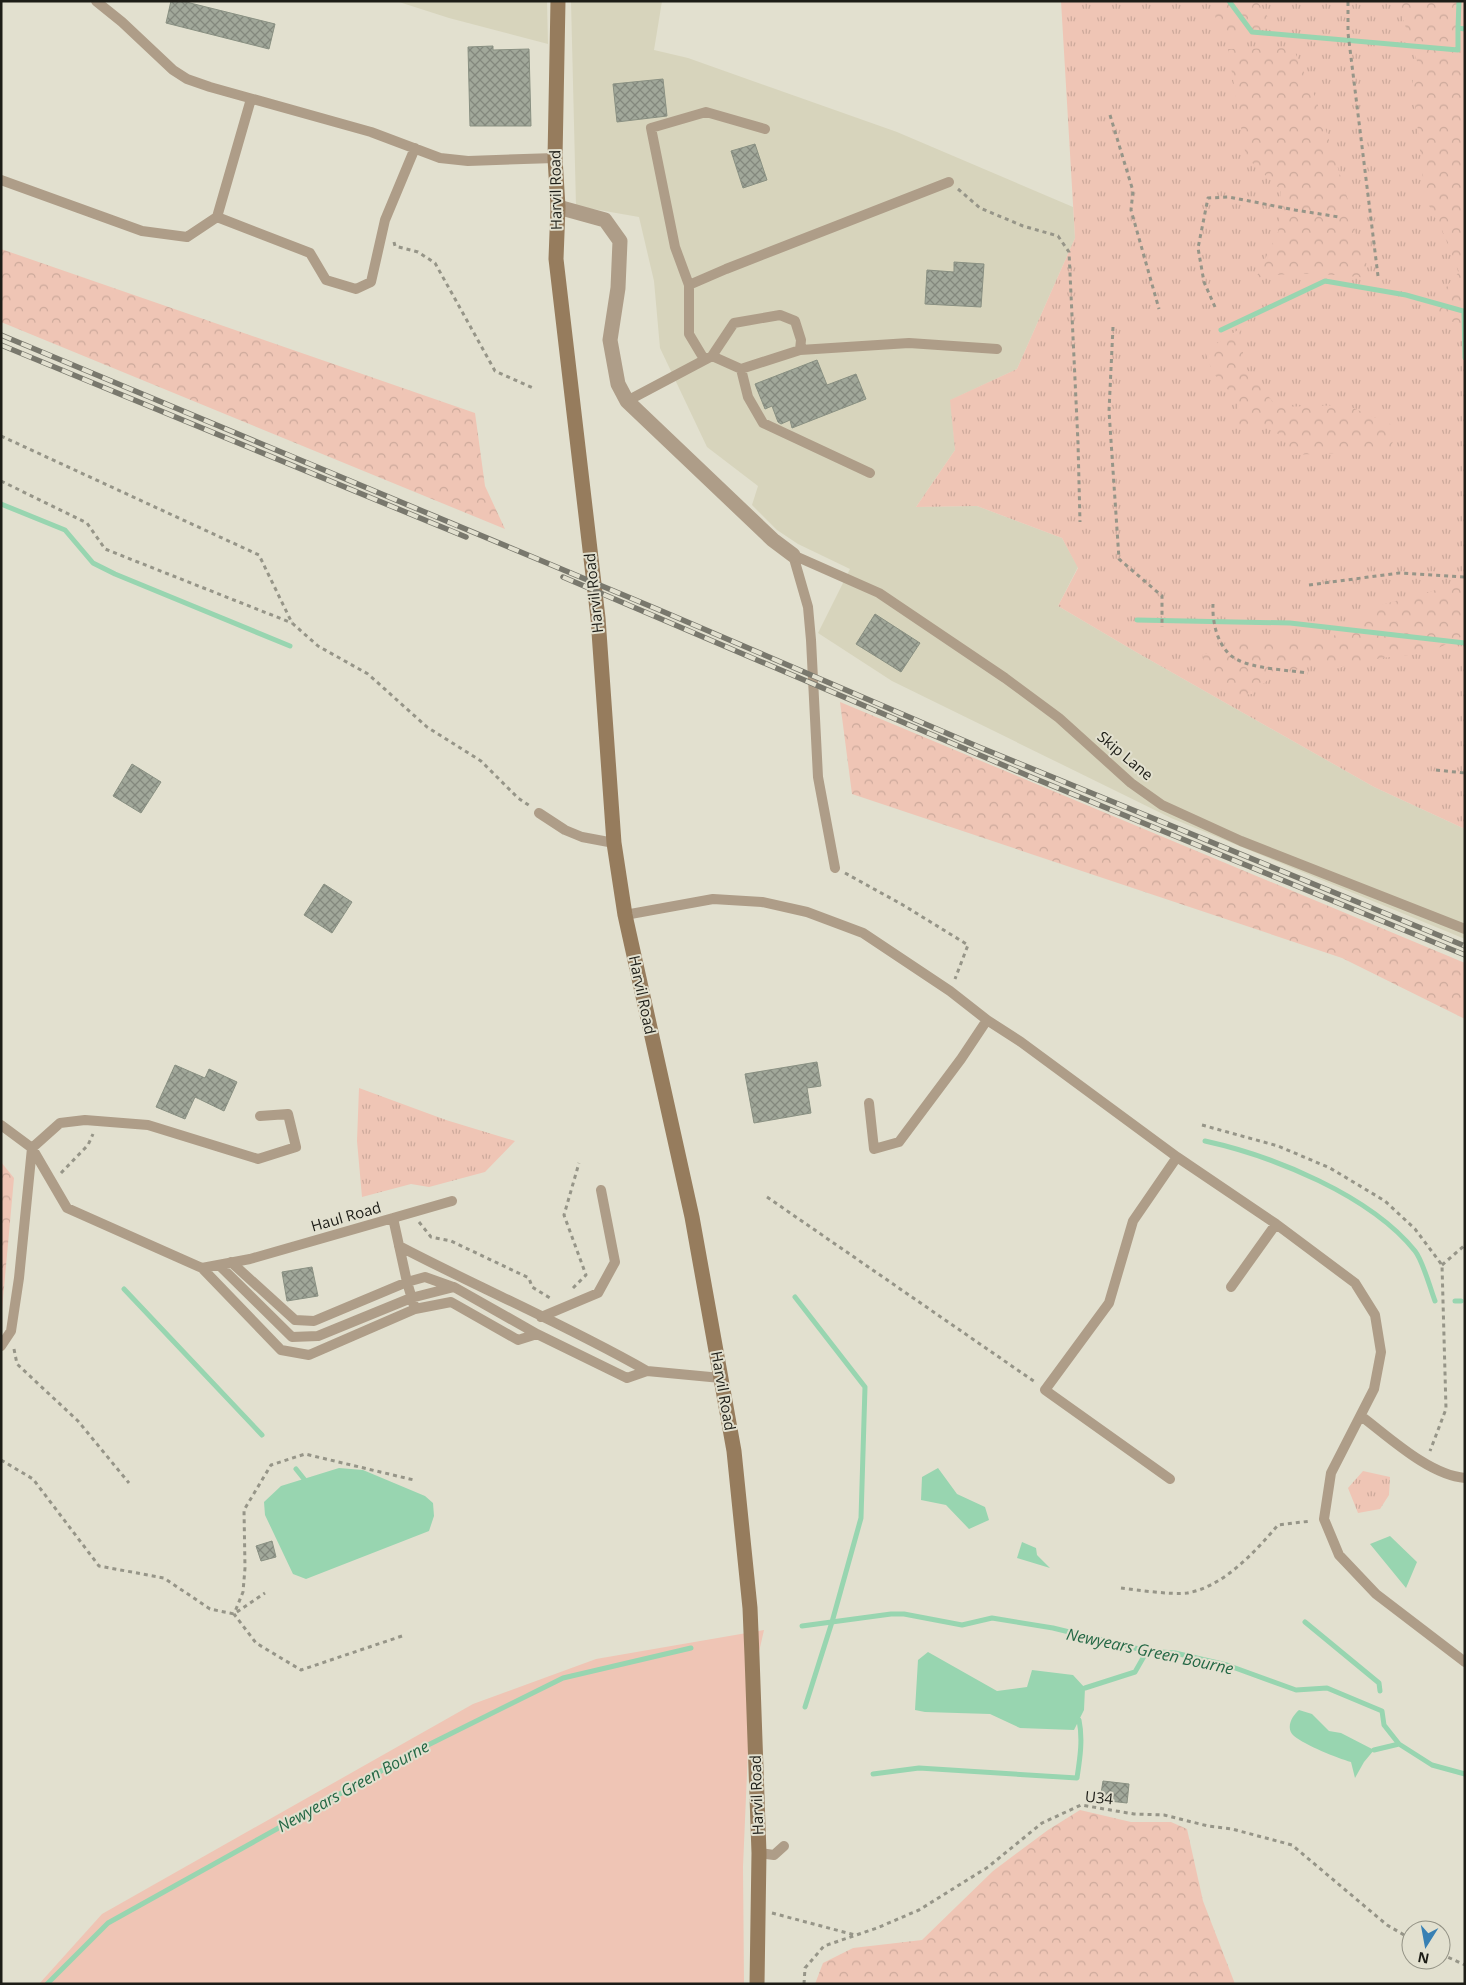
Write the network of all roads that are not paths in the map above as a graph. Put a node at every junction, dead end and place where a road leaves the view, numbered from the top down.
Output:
1 (96, 1) edge
2 (558, 1) edge
3 (251, 99) junction
4 (765, 128) dead end
5 (415, 148) junction
6 (555, 158) junction
7 (1, 180) edge
8 (949, 182) road end
9 (558, 207) junction
10 (217, 217) junction
11 (689, 286) junction
12 (997, 349) dead end
13 (800, 350) junction
14 (708, 358) junction
15 (741, 369) junction
16 (628, 401) junction
17 (870, 474) dead end
18 (793, 555) junction
19 (539, 813) road end
20 (614, 843) junction
21 (835, 868) road end
22 (625, 915) junction
23 (1465, 929) edge
24 (987, 1020) junction
25 (869, 1103) dead end
26 (260, 1116) dead end
27 (1, 1126) edge
28 (32, 1148) junction
29 (1177, 1157) junction
30 (601, 1190) dead end
31 (452, 1201) dead end
32 (393, 1218) junction
33 (1276, 1224) junction
34 (399, 1246) junction
35 (231, 1262) junction
36 (219, 1265) junction
37 (202, 1268) junction
38 (407, 1282) junction
39 (454, 1287) junction
40 (1231, 1287) dead end
41 (411, 1298) junction
42 (415, 1309) junction
43 (541, 1317) junction
44 (537, 1334) junction
45 (1, 1346) edge
46 (647, 1371) junction
47 (721, 1378) junction
48 (1361, 1416) junction
49 (1465, 1478) edge
50 (1170, 1479) dead end
51 (1465, 1662) edge
52 (784, 1846) dead end
53 (759, 1853) junction
54 (757, 1984) edge

1 - 3 lane
2 - 6 street, Harvil Road
3 - 5 lane
3 - 10 lane
4 - 11 lane
5 - 6 lane
5 - 10 lane
6 - 9 street, Harvil Road
7 - 10 lane
8 - 11 lane
9 - 16 street
9 - 20 street, Harvil Road
11 - 14 lane
12 - 13 lane
13 - 14 lane
13 - 15 lane
14 - 15 lane
14 - 16 lane
15 - 17 lane
16 - 18 street
18 - 21 lane
18 - 23 lane, Skip Lane
19 - 20 lane
20 - 22 street, Harvil Road
22 - 24 lane
22 - 47 street, Harvil Road
24 - 25 lane
24 - 29 lane
26 - 28 lane
27 - 28 lane
28 - 37 lane
28 - 45 lane
29 - 33 lane
29 - 50 lane
30 - 43 lane
31 - 32 lane
32 - 34 lane, Haul Road
32 - 35 lane, Haul Road
33 - 40 lane
33 - 48 lane
34 - 38 lane, Haul Road
34 - 43 lane
35 - 36 lane, Haul Road
35 - 38 lane
36 - 37 lane, Haul Road
36 - 41 lane
37 - 42 lane
38 - 39 lane
38 - 41 lane, Haul Road
39 - 41 lane
39 - 44 lane
41 - 42 lane, Haul Road
42 - 44 lane
43 - 46 lane
44 - 46 lane
46 - 47 lane
47 - 53 street, Harvil Road
48 - 49 lane
48 - 51 lane
52 - 53 lane
53 - 54 street, Harvil Road

